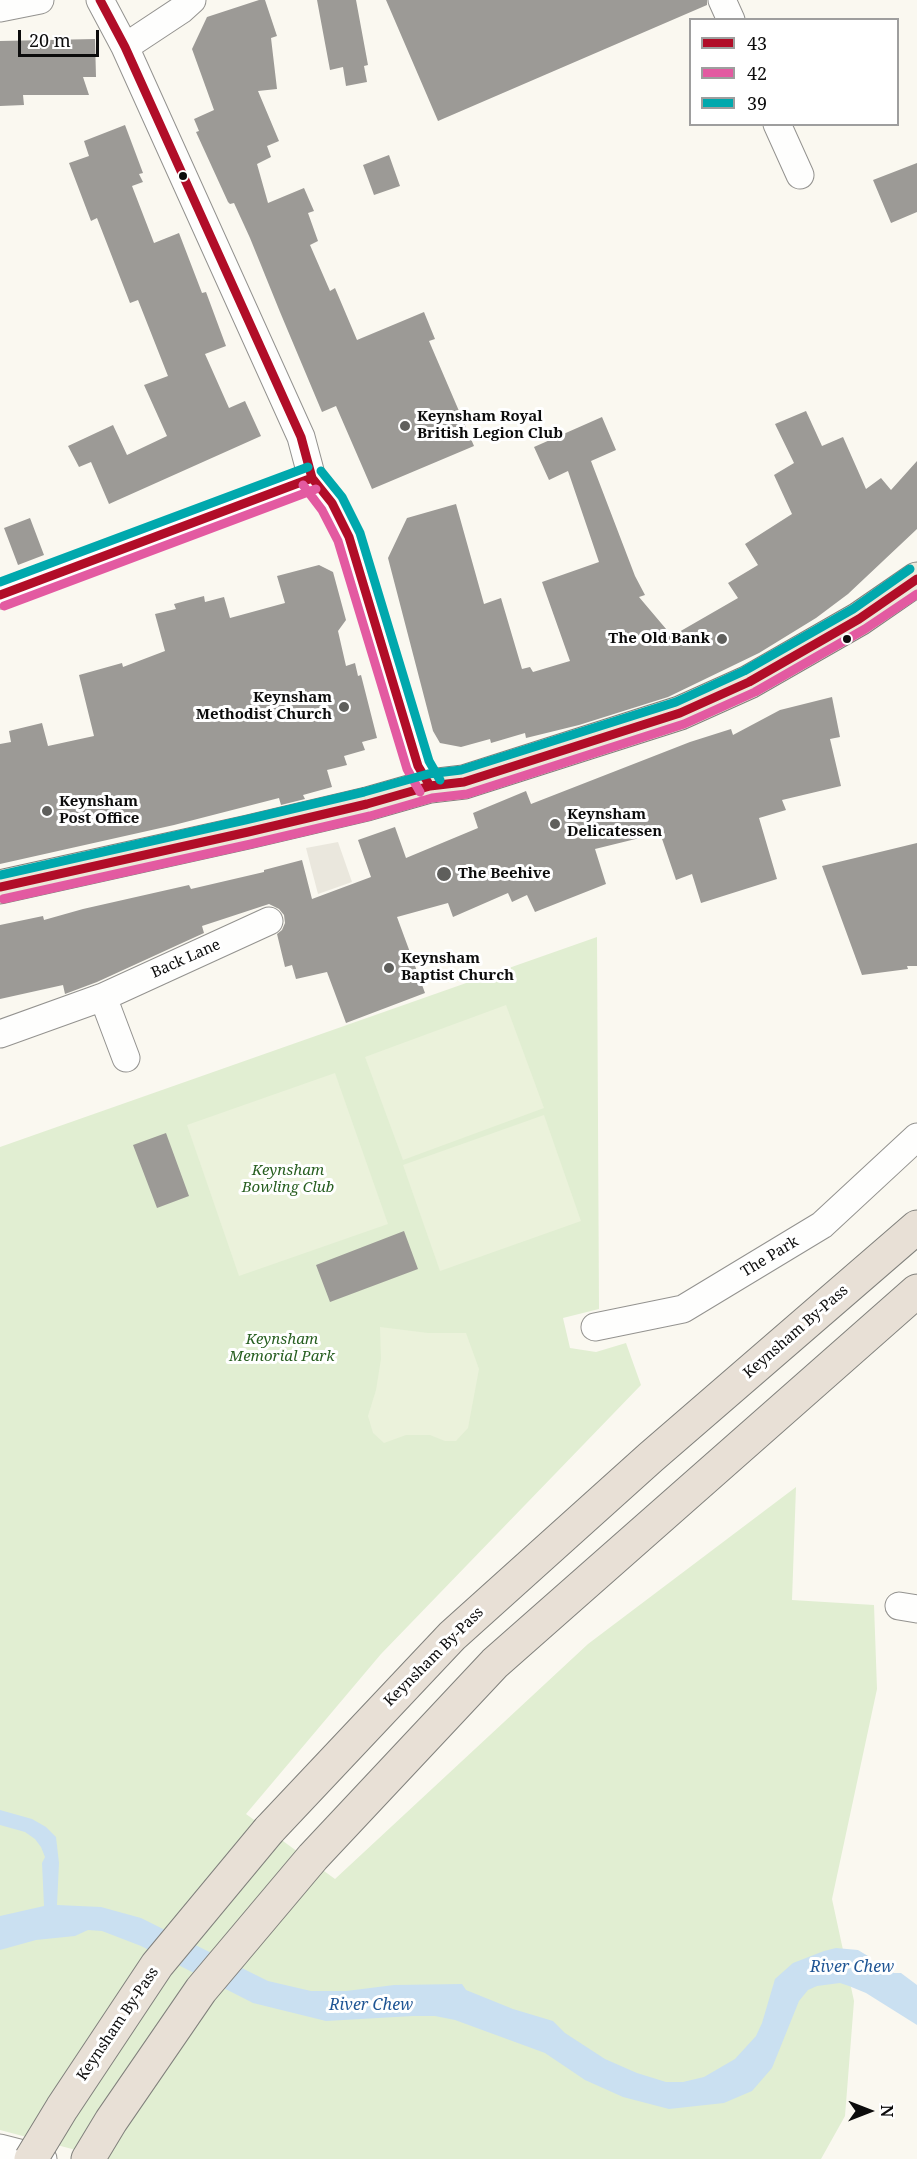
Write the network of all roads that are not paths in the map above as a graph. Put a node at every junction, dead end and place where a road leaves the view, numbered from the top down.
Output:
1 (40, 0) edge
2 (100, 0) edge
3 (192, 0) edge
4 (0, 8) edge
5 (126, 47) junction
6 (778, 126) edge
7 (800, 175) dead end
8 (312, 478) junction
9 (917, 579) edge
10 (0, 595) edge
11 (430, 786) junction
12 (0, 887) edge
13 (269, 921) dead end
14 (102, 997) junction
15 (0, 1034) edge
16 (126, 1058) dead end
17 (917, 1137) edge
18 (917, 1227) edge
19 (917, 1292) edge
20 (595, 1327) dead end
21 (0, 2148) edge
22 (31, 2159) edge
23 (43, 2159) edge
24 (88, 2159) edge

1 - 4 street
2 - 5 street
3 - 5 street
5 - 8 street
6 - 7 street
8 - 10 street
8 - 11 street
9 - 11 main road
11 - 12 main road
13 - 14 street, Back Lane
14 - 15 street, Back Lane
14 - 16 street
17 - 20 street, The Park
18 - 22 highway, Keynsham By-Pass, bridge
19 - 24 highway
21 - 23 street

